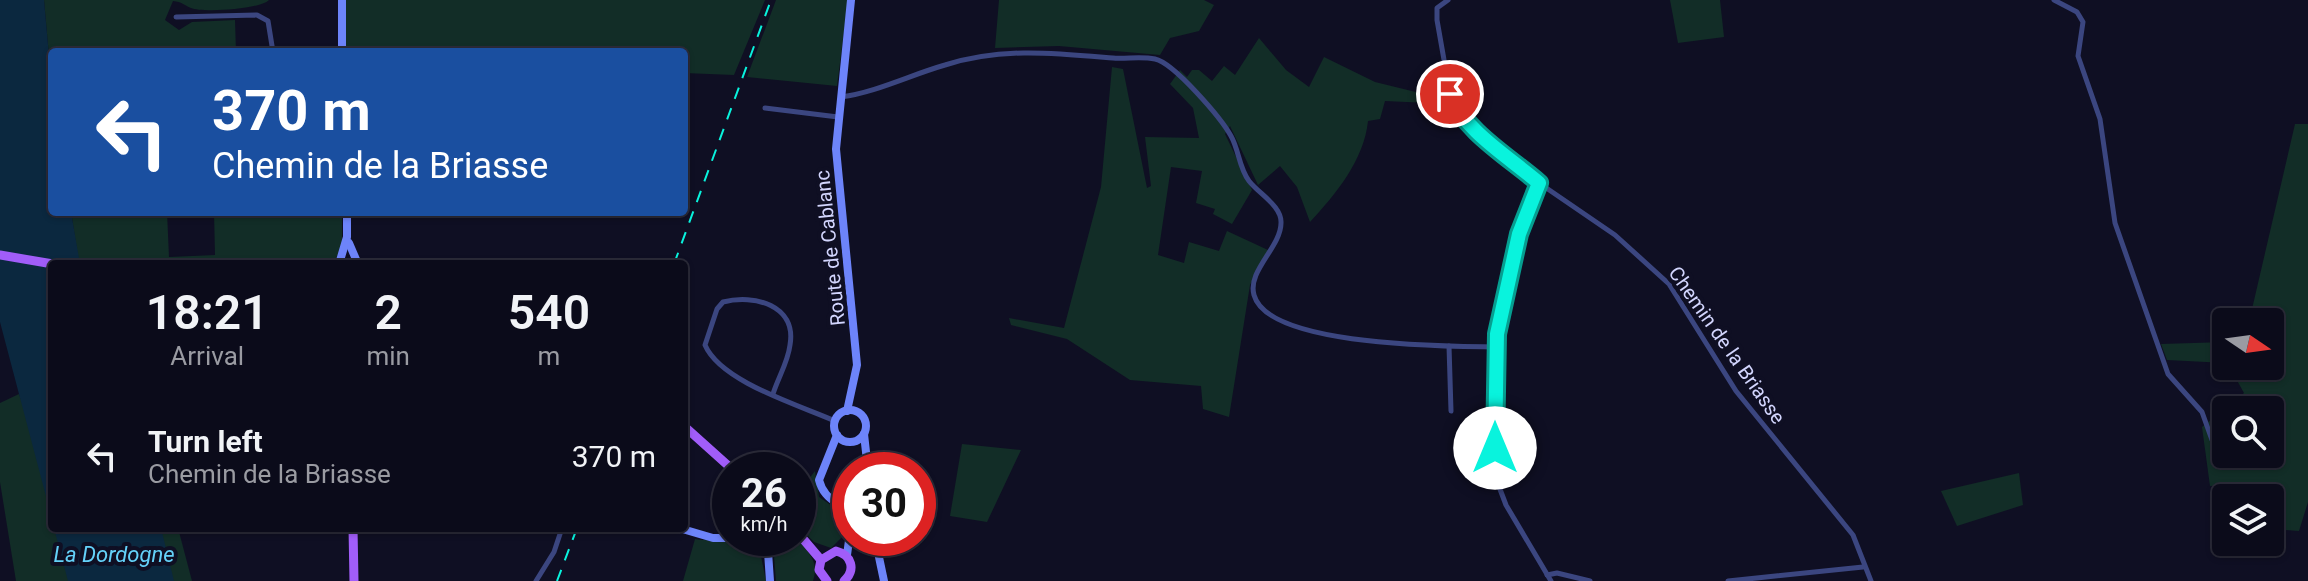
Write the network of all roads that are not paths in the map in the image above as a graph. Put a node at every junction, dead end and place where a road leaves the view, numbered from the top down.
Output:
1 (342, 0) edge
2 (851, 0) edge
3 (1448, 0) edge
4 (2054, 0) edge
5 (176, 17) dead end
6 (273, 48) edge
7 (342, 48) edge
8 (841, 97) junction
9 (765, 108) dead end
10 (838, 117) junction
11 (1539, 183) junction
12 (347, 216) edge
13 (347, 237) junction
14 (0, 255) edge
15 (342, 260) edge
16 (355, 260) edge
17 (48, 263) edge
18 (1449, 346) junction
19 (1495, 347) junction
20 (773, 394) junction
21 (853, 396) junction
22 (847, 411) junction
23 (1451, 411) dead end
24 (858, 413) junction
25 (835, 421) junction
26 (688, 430) edge
27 (864, 434) junction
28 (837, 435) junction
29 (2212, 440) dead end
30 (850, 442) junction
31 (713, 452) edge
32 (832, 452) junction
33 (861, 452) edge
34 (866, 452) edge
35 (832, 502) edge
36 (688, 531) edge
37 (353, 532) edge
38 (561, 532) edge
39 (712, 538) edge
40 (816, 548) edge
41 (832, 551) edge
42 (828, 555) junction
43 (832, 555) edge
44 (768, 556) edge
45 (847, 556) edge
46 (879, 556) edge
47 (1863, 567) junction
48 (854, 576) edge
49 (1549, 578) edge
50 (821, 579) edge
51 (354, 581) edge
52 (536, 581) edge
53 (770, 581) edge
54 (844, 581) edge
55 (884, 581) edge
56 (1590, 581) edge
57 (1728, 581) edge
58 (1871, 581) edge

1 - 7 main road
2 - 8 main road, Route de Cablanc
3 - 11 street, Chemin de la Briasse
4 - 29 street
5 - 6 street
8 - 10 main road, Route de Cablanc
8 - 18 street
9 - 10 street
10 - 21 main road, Route de Cablanc
11 - 19 street
11 - 47 street, Chemin de la Briasse
12 - 13 main road
13 - 15 main road
13 - 16 main road
14 - 17 main road
18 - 19 street
18 - 23 street
19 - 49 street
20 - 20 street
20 - 25 street
21 - 22 main road
21 - 24 main road
22 - 24 main road
22 - 25 main road
24 - 27 main road
25 - 28 main road
26 - 31 main road
27 - 30 main road
27 - 34 main road
28 - 30 main road
28 - 32 main road
30 - 32 main road
30 - 33 main road
32 - 35 main road
36 - 39 main road
37 - 51 main road
38 - 52 street
40 - 42 main road
41 - 42 main road
42 - 43 main road
42 - 50 main road
44 - 53 main road
45 - 48 main road
46 - 55 main road
47 - 57 street
47 - 58 street, Chemin de la Briasse
48 - 54 main road
49 - 56 street

